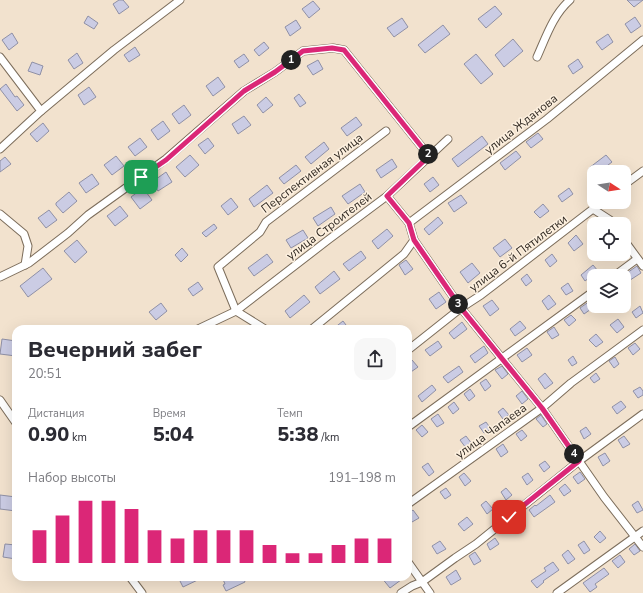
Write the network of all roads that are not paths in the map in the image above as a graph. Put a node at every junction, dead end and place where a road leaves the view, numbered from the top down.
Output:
1 (180, 0) edge
2 (570, 0) edge
3 (643, 40) edge
4 (0, 57) edge
5 (537, 57) dead end
6 (41, 111) junction
7 (386, 131) dead end
8 (448, 139) dead end
9 (0, 149) edge
10 (429, 156) junction
11 (643, 171) edge
12 (631, 180) edge
13 (387, 196) junction
14 (593, 209) joint
15 (0, 214) edge
16 (605, 217) edge
17 (409, 223) junction
18 (414, 240) junction
19 (631, 250) edge
20 (637, 259) junction
21 (25, 265) junction
22 (643, 266) edge
23 (623, 269) edge
24 (0, 277) edge
25 (587, 296) edge
26 (461, 308) junction
27 (236, 311) junction
28 (206, 325) edge
29 (259, 325) edge
30 (317, 325) edge
31 (643, 330) edge
32 (412, 347) edge
33 (502, 358) junction
34 (0, 400) edge
35 (542, 408) junction
36 (643, 414) edge
37 (12, 417) edge
38 (412, 424) edge
39 (579, 461) junction
40 (412, 501) edge
41 (643, 531) edge
42 (635, 537) junction
43 (643, 547) edge
44 (412, 568) edge
45 (133, 581) edge
46 (422, 582) junction
47 (142, 593) edge
48 (400, 593) edge
49 (430, 593) edge
50 (557, 593) edge

1 - 6 street
2 - 5 street
3 - 17 street, улица Жданова
4 - 6 street
6 - 9 street
7 - 27 street, Перспективная улица
8 - 10 street, улица Строителей
10 - 13 street, улица Строителей
10 - 21 street
11 - 12 street
13 - 17 street
13 - 27 street, улица Строителей
14 - 16 street
14 - 26 street, улица 6-й Пятилетки
15 - 21 street
17 - 18 street
18 - 26 street
18 - 30 street
19 - 20 street
20 - 22 street
20 - 23 street
21 - 24 street
25 - 33 street
26 - 32 street, улица 6-й Пятилетки
26 - 33 street
27 - 28 street, улица Строителей
27 - 29 street
31 - 35 street, улица Чапаева
33 - 35 street
33 - 38 street
34 - 37 street
35 - 39 street
35 - 40 street, улица Чапаева
36 - 39 street
39 - 42 street
39 - 46 street
41 - 42 street
42 - 43 street
42 - 50 street
44 - 46 street
45 - 47 street
46 - 48 street
46 - 49 street

